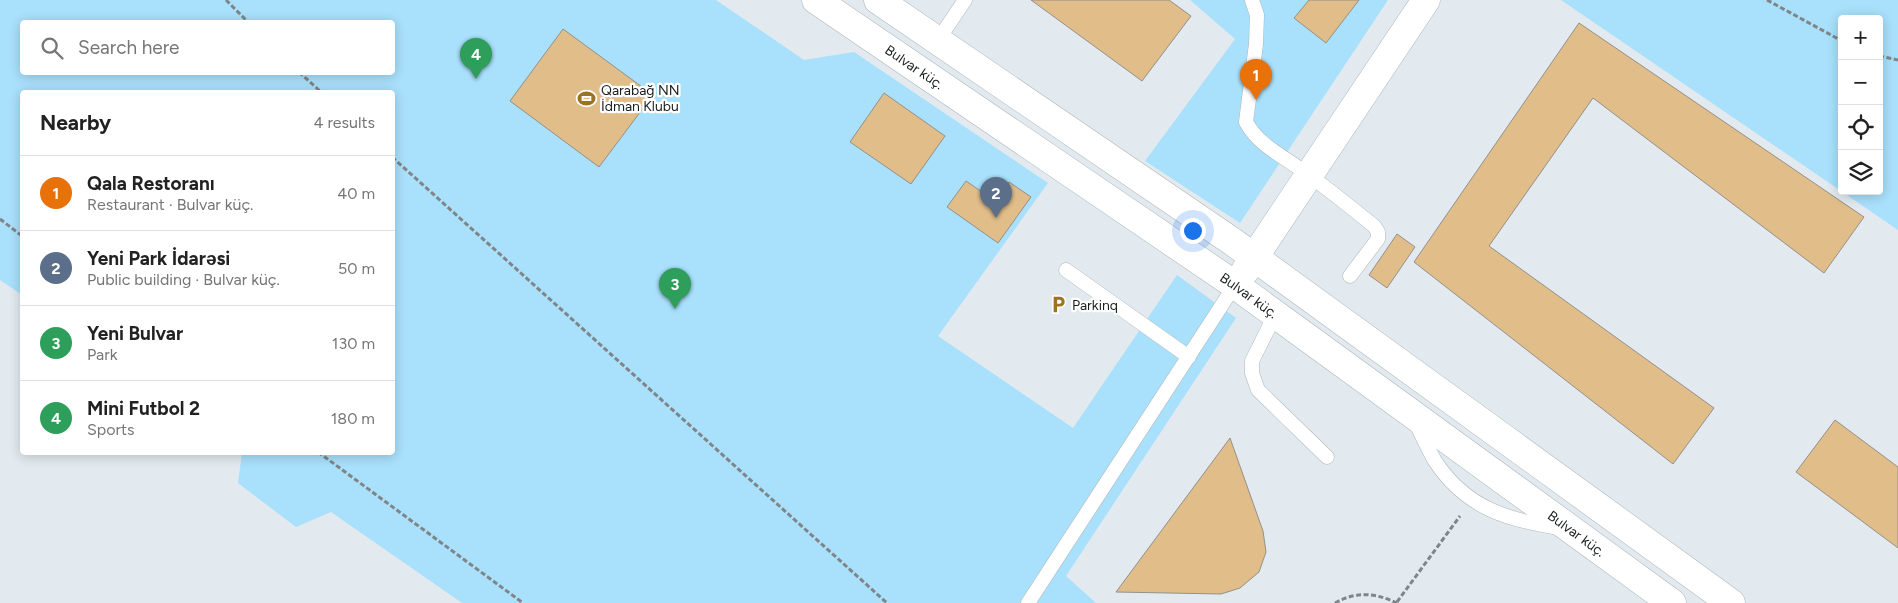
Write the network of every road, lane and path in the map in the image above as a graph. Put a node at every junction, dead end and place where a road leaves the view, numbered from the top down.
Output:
1 (226, 0) edge
2 (816, 0) edge
3 (878, 0) edge
4 (965, 0) edge
5 (1252, 0) edge
6 (1426, 0) edge
7 (1767, 0) edge
8 (246, 20) edge
9 (908, 20) junction
10 (1838, 39) edge
11 (938, 40) junction
12 (888, 49) junction
13 (1883, 57) edge
14 (1898, 60) edge
15 (302, 75) edge
16 (319, 90) edge
17 (395, 160) edge
18 (1310, 175) junction
19 (0, 219) edge
20 (20, 234) edge
21 (1254, 257) junction
22 (1066, 270) dead end
23 (1350, 276) dead end
24 (1235, 286) junction
25 (1276, 315) junction
26 (1189, 357) junction
27 (1412, 414) junction
28 (322, 455) edge
29 (1327, 457) dead end
30 (1472, 500) junction
31 (1570, 529) junction
32 (523, 603) edge
33 (887, 603) edge
34 (1028, 603) edge
35 (1336, 603) edge
36 (1397, 603) edge
37 (1672, 603) edge
38 (1731, 603) edge

1 - 8 path
2 - 12 street, Bulvar küç.
3 - 9 street
4 - 11 lane
5 - 18 lane
6 - 18 street
7 - 10 path
9 - 11 street
9 - 12 street
11 - 21 street
12 - 24 street, Bulvar küç.
13 - 14 path
15 - 16 path
17 - 33 path
18 - 21 street
18 - 23 lane
19 - 20 path
21 - 24 street
21 - 38 street
22 - 26 lane
24 - 25 street, Bulvar küç.
24 - 26 lane
25 - 27 street, Bulvar küç.
25 - 29 lane
26 - 34 lane
27 - 30 lane
27 - 31 street, Bulvar küç.
28 - 32 path
30 - 31 lane
30 - 36 path
31 - 37 street, Bulvar küç.
35 - 36 path

